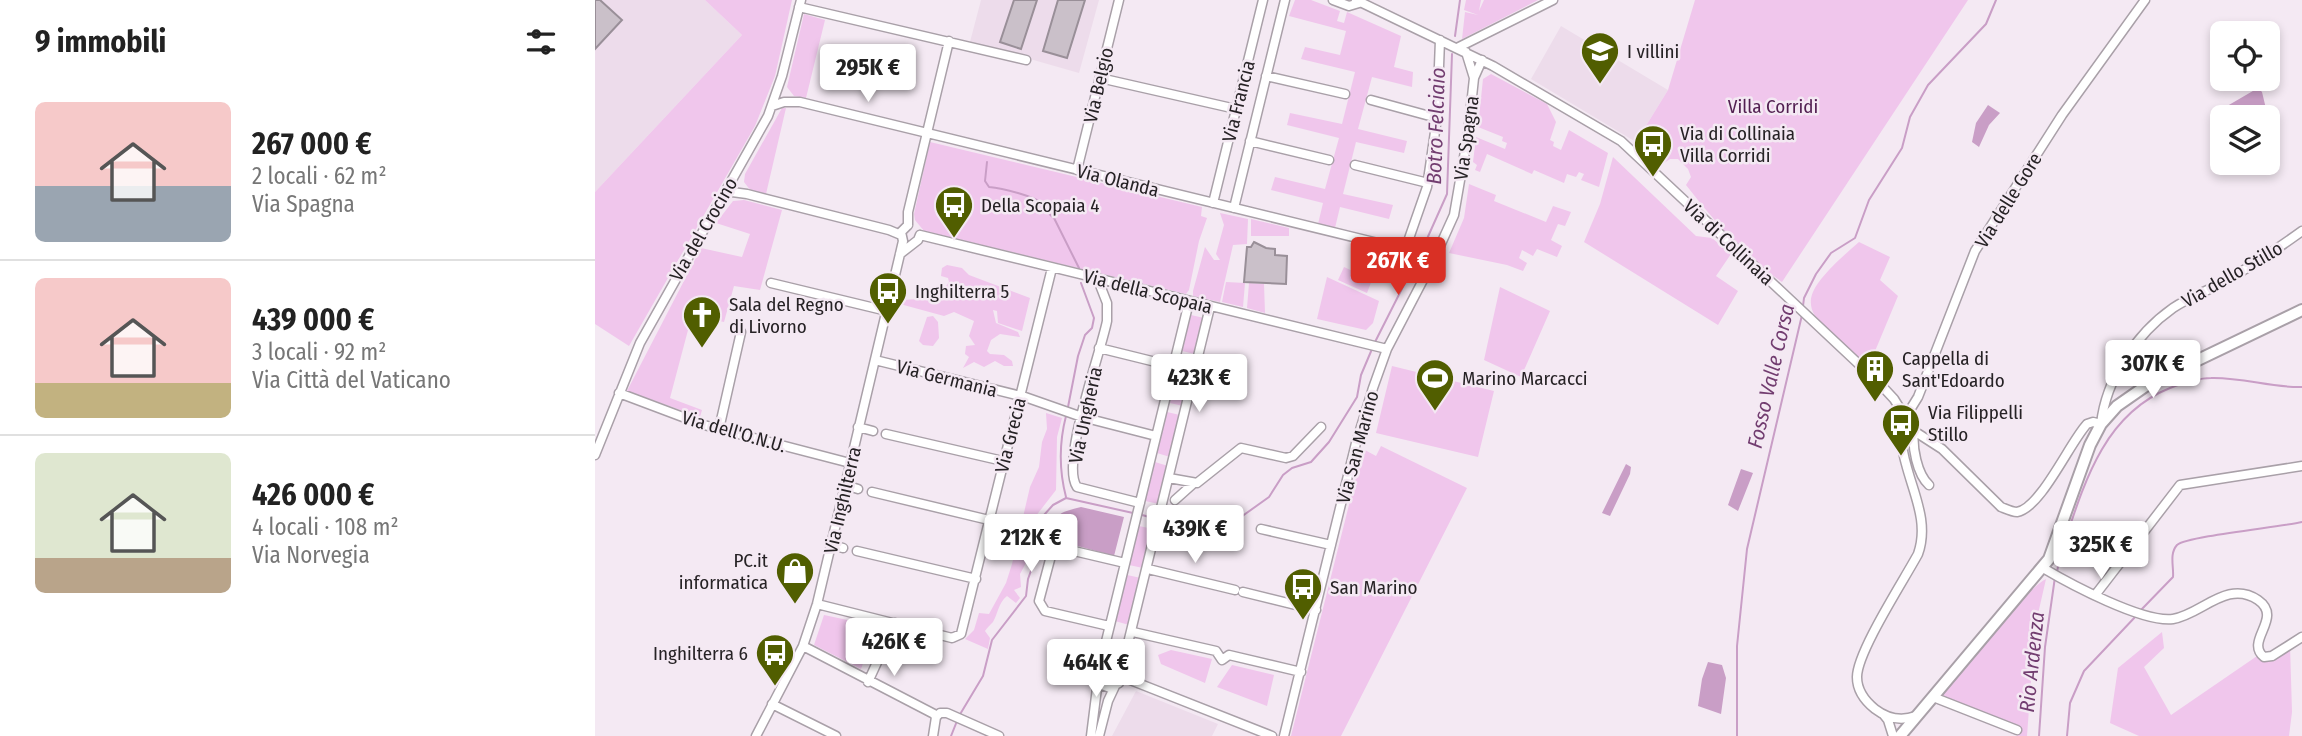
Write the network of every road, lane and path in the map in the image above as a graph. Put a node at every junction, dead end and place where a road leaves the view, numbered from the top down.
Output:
1 (1119, 0) edge
2 (1263, 0) edge
3 (1285, 0) edge
4 (1333, 0) edge
5 (1553, 0) edge
6 (2145, 0) edge
7 (1358, 2) edge
8 (800, 4) edge
9 (1440, 40) junction
10 (949, 41) junction
11 (1457, 48) junction
12 (1466, 52) junction
13 (1026, 60) dead end
14 (1482, 60) junction
15 (1266, 76) junction
16 (1100, 78) junction
17 (1474, 78) junction
18 (778, 89) junction
19 (1345, 94) dead end
20 (1371, 100) dead end
21 (800, 102) junction
22 (772, 106) junction
23 (1236, 109) junction
24 (1437, 118) junction
25 (928, 133) junction
26 (1250, 141) junction
27 (1329, 160) dead end
28 (1355, 165) dead end
29 (1077, 170) junction
30 (733, 177) junction
31 (1428, 183) junction
32 (724, 194) junction
33 (747, 194) junction
34 (1213, 203) junction
35 (1234, 208) junction
36 (2302, 232) edge
37 (909, 234) junction
38 (1407, 250) junction
39 (1435, 257) junction
40 (1052, 268) junction
41 (1098, 280) junction
42 (771, 283) dead end
43 (1189, 302) junction
44 (1210, 307) junction
45 (2302, 310) edge
46 (887, 311) junction
47 (741, 332) dead end
48 (1099, 348) junction
49 (1387, 349) junction
50 (875, 360) junction
51 (1173, 366) junction
52 (619, 393) junction
53 (1020, 396) junction
54 (1900, 410) junction
55 (1079, 416) junction
56 (1906, 418) junction
57 (2101, 424) junction
58 (858, 427) junction
59 (1321, 427) dead end
60 (719, 429) junction
61 (873, 431) dead end
62 (1914, 431) junction
63 (886, 434) dead end
64 (1156, 436) junction
65 (595, 455) edge
66 (1003, 461) junction
67 (850, 463) junction
68 (2302, 466) edge
69 (1169, 478) junction
70 (1194, 483) junction
71 (845, 485) junction
72 (1929, 485) dead end
73 (858, 489) dead end
74 (872, 492) dead end
75 (1175, 500) dead end
76 (1138, 510) junction
77 (989, 520) junction
78 (1261, 529) dead end
79 (831, 545) junction
80 (1331, 545) junction
81 (843, 548) dead end
82 (857, 551) dead end
83 (1125, 563) junction
84 (1148, 569) junction
85 (2052, 573) junction
86 (976, 579) junction
87 (2096, 594) junction
88 (817, 604) junction
89 (1316, 610) junction
90 (895, 622) junction
91 (1109, 626) junction
92 (1133, 632) junction
93 (2302, 637) edge
94 (803, 646) junction
95 (1301, 672) junction
96 (1099, 674) junction
97 (868, 682) junction
98 (1118, 682) junction
99 (1933, 697) junction
100 (772, 704) junction
101 (936, 717) junction
102 (1886, 717) junction
103 (2017, 730) dead end
104 (1903, 731) edge
105 (756, 736) edge
106 (836, 736) edge
107 (933, 736) edge
108 (999, 736) edge
109 (1091, 736) edge
110 (1099, 736) edge
111 (1272, 736) edge
112 (1284, 736) edge

1 - 16 street, Via Belgio
2 - 23 street, Via Francia
3 - 15 street, Via Francia
4 - 7 street, Via di Collinaia
5 - 11 street
6 - 56 street, Via delle Gore
7 - 9 street, Via di Collinaia
8 - 10 street
8 - 18 street, Via del Crocino
9 - 11 street, Via di Collinaia
9 - 24 street
10 - 13 street
10 - 25 street, Via Inghilterra
11 - 12 street, Via di Collinaia
12 - 14 street, Via di Collinaia
12 - 17 street, Via Spagna
14 - 17 street, Via Spagna
14 - 54 street, Via di Collinaia
15 - 19 street, Via Francia
15 - 26 street, Via Francia
16 - 23 street
16 - 29 street, Via Belgio
17 - 39 street, Via Spagna
18 - 21 street, Via Olanda
18 - 22 street, Via del Crocino
20 - 24 street
21 - 22 street, Via Olanda
21 - 25 street, Via Olanda
22 - 30 street, Via del Crocino
23 - 34 street, Via Francia
24 - 31 street
25 - 29 street, Via Olanda
25 - 37 street, Via Inghilterra
26 - 27 street, Via Francia
26 - 35 street, Via Francia
28 - 31 street
29 - 34 street, Via Olanda
30 - 32 street, Via del Crocino
30 - 33 street
31 - 38 street
32 - 33 street
32 - 52 street, Via del Crocino
33 - 37 street, Via della Scopaia
34 - 35 street, Via Olanda
35 - 38 street, Via Olanda
36 - 57 street, Via dello Stillo
37 - 40 street, Via della Scopaia
37 - 46 street, Via Inghilterra
38 - 39 street, Via Olanda
39 - 49 street, Via Spagna
40 - 41 street, Via della Scopaia
40 - 53 street, Via Grecia
41 - 43 street, Via della Scopaia
41 - 48 street, Via Ungheria
42 - 46 street
43 - 44 street, Via della Scopaia
43 - 51 street
44 - 49 street, Via della Scopaia
44 - 69 street
45 - 57 main road
46 - 50 street, Via Inghilterra
47 - 60 street
48 - 51 street
48 - 55 street, Via Ungheria
49 - 80 street, Via San Marino
50 - 53 street, Via Germania
50 - 58 street, Via Inghilterra
51 - 64 street
52 - 60 street, Via dell'O.N.U.
52 - 65 street, Via del Crocino
53 - 55 street, Via Germania
53 - 66 street, Via Grecia
54 - 56 street, Via di Collinaia
54 - 102 street
55 - 64 street, Via Germania
55 - 76 street, Via Ungheria
56 - 62 street, Via di Collinaia
57 - 62 street, Via di Collinaia
57 - 85 main road
58 - 61 street
58 - 67 street, Via Inghilterra
59 - 70 street
60 - 67 street, Via dell'O.N.U.
62 - 72 street
63 - 66 street
64 - 76 street
66 - 77 street, Via Grecia
67 - 71 street, Via Inghilterra
68 - 87 street
69 - 70 street
69 - 84 street
70 - 75 street
71 - 73 street
71 - 79 street, Via Inghilterra
74 - 77 street
76 - 83 street
77 - 86 street, Via Grecia
78 - 80 street
79 - 81 street
79 - 88 street, Via Inghilterra
80 - 89 street, Via San Marino
82 - 86 street
83 - 91 street
83 - 91 street
84 - 89 street
84 - 92 street
85 - 87 street
85 - 99 main road
86 - 90 street, Via Grecia
87 - 93 street
88 - 90 street
88 - 94 street, Via Inghilterra
89 - 95 street, Via San Marino
90 - 97 street
91 - 96 street
92 - 95 street
92 - 98 street
94 - 97 street
94 - 100 street, Via Inghilterra
95 - 112 street, Via San Marino
96 - 98 street
96 - 98 street
96 - 109 street
97 - 101 street
98 - 110 street
98 - 111 street
99 - 103 street
99 - 104 main road
100 - 105 street, Via Inghilterra
100 - 106 street
101 - 107 street
101 - 108 street
102 - 104 street
102 - 104 street

